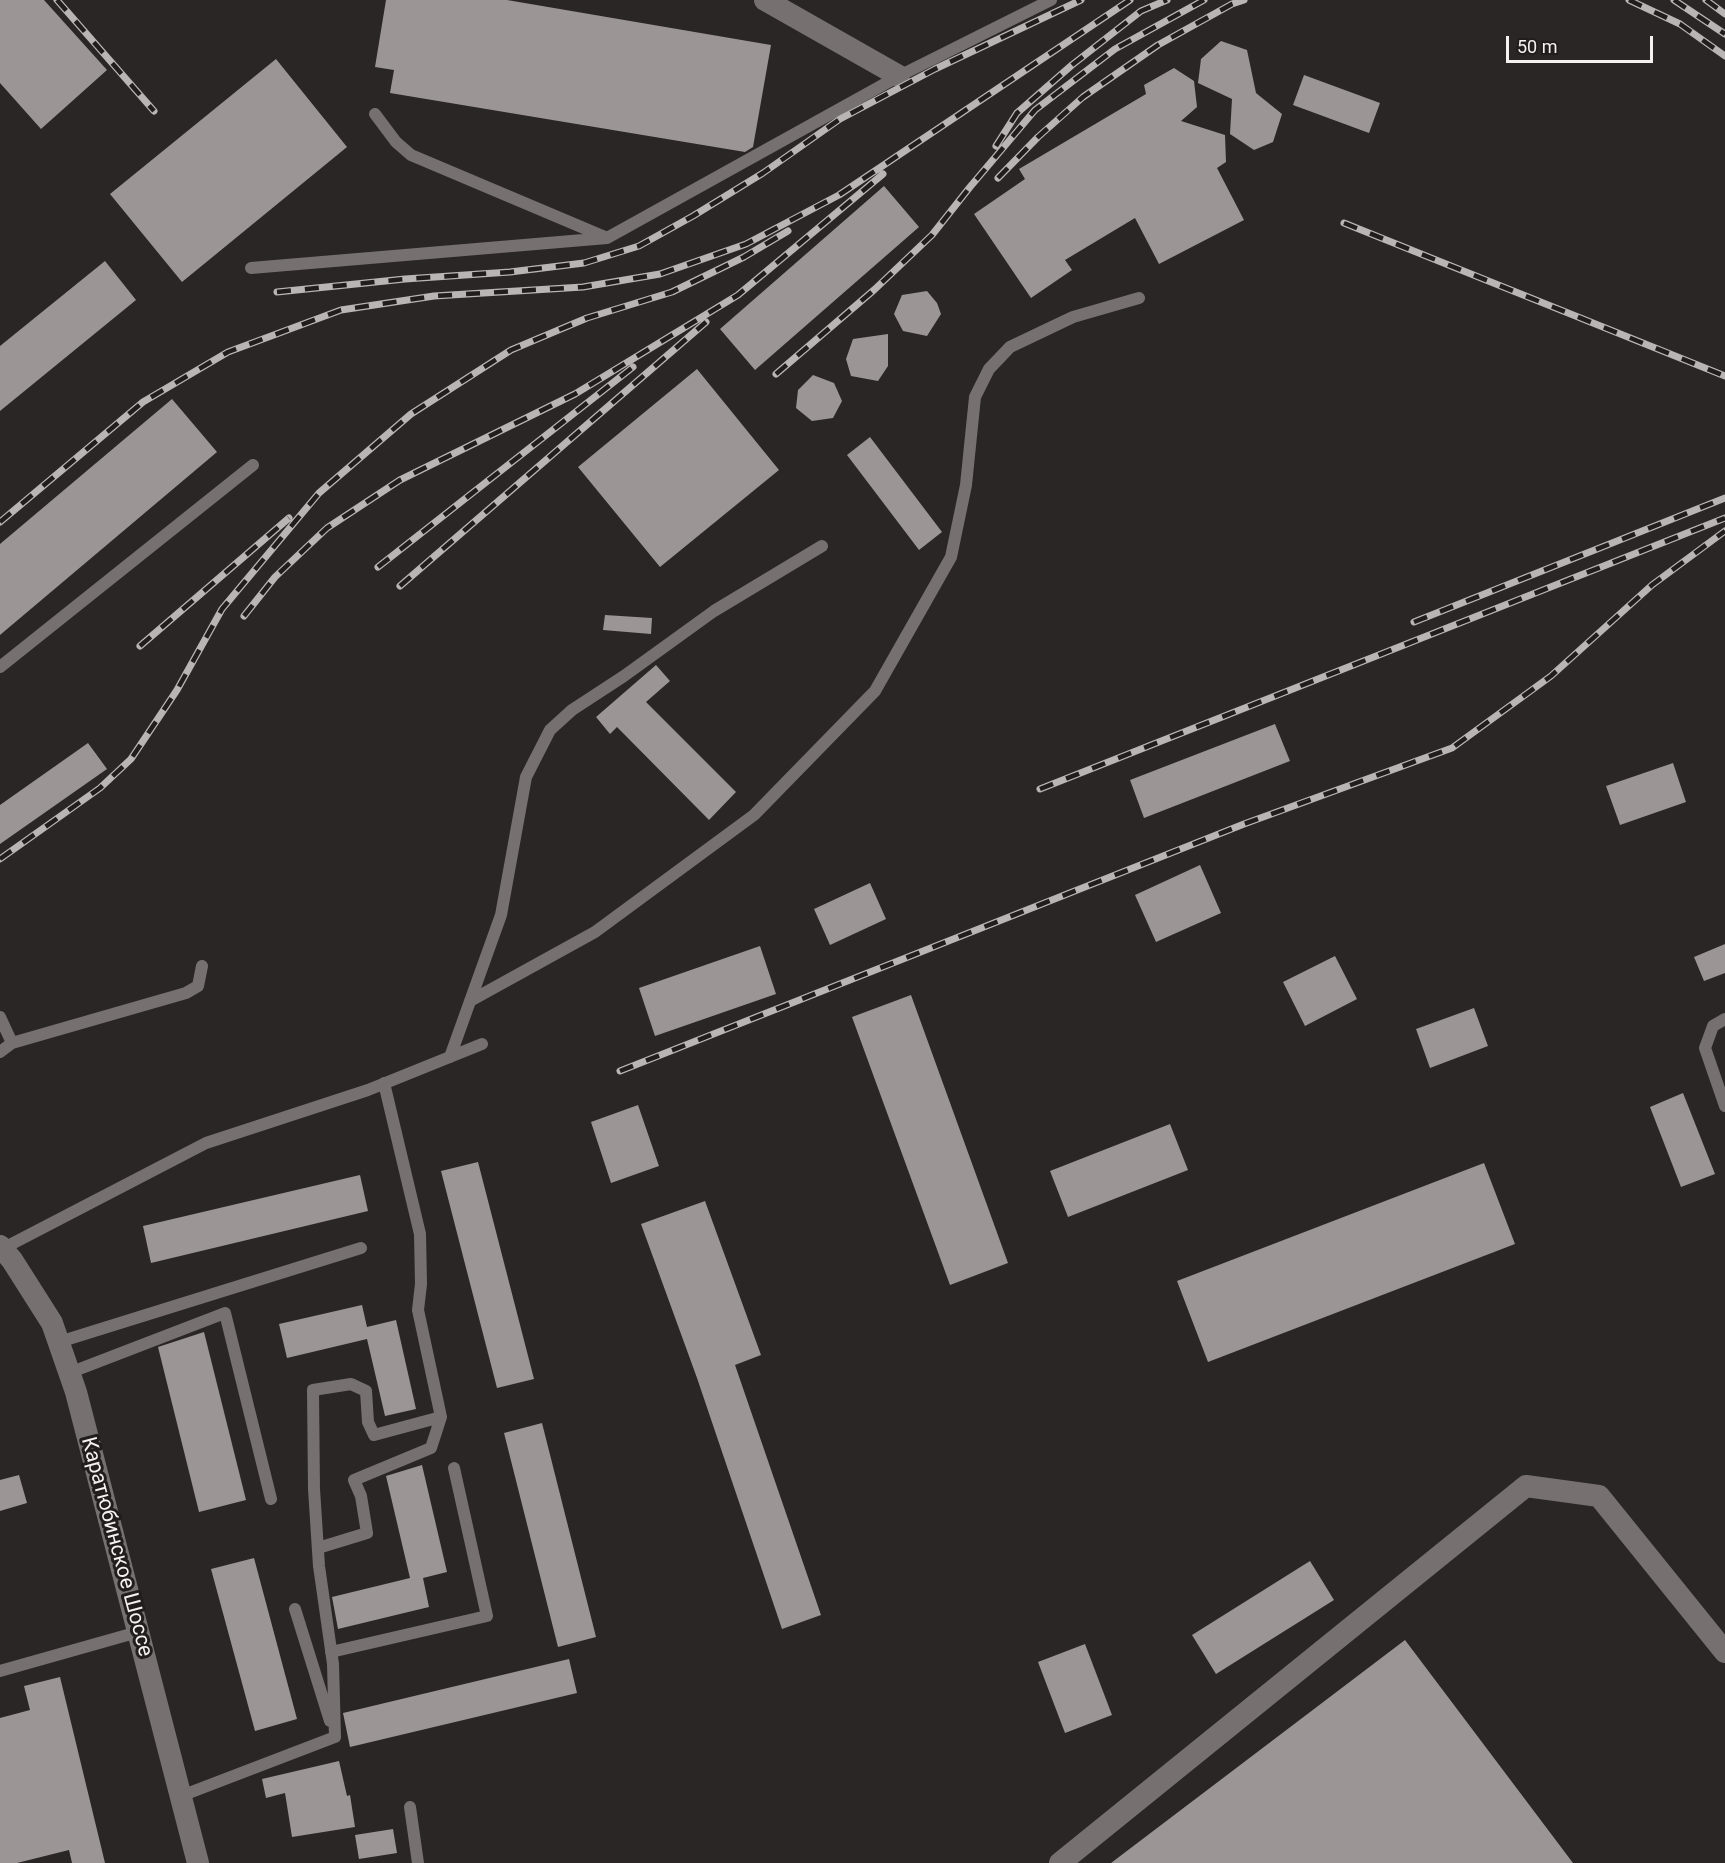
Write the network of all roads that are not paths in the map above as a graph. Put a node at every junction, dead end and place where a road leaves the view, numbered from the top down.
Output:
1 (765, 0) edge
2 (1052, 0) edge
3 (899, 76) junction
4 (375, 114) dead end
5 (607, 238) junction
6 (251, 268) dead end
7 (1139, 298) dead end
8 (253, 465) dead end
9 (822, 546) dead end
10 (0, 667) edge
11 (202, 966) dead end
12 (470, 1001) junction
13 (0, 1017) edge
14 (1725, 1019) edge
15 (12, 1043) junction
16 (482, 1044) dead end
17 (0, 1052) edge
18 (450, 1057) junction
19 (384, 1083) junction
20 (1725, 1106) edge
21 (1, 1247) edge
22 (361, 1248) dead end
23 (59, 1342) junction
24 (69, 1373) junction
25 (441, 1417) junction
26 (454, 1468) dead end
27 (271, 1499) dead end
28 (318, 1548) junction
29 (295, 1609) dead end
30 (138, 1632) junction
31 (332, 1652) junction
32 (1725, 1652) edge
33 (0, 1671) edge
34 (334, 1737) junction
35 (181, 1796) junction
36 (410, 1807) dead end
37 (198, 1863) edge
38 (418, 1863) edge
39 (1060, 1863) edge

1 - 3 street
2 - 3 lane
3 - 5 lane
4 - 5 lane
5 - 6 lane
7 - 12 lane
8 - 10 lane
9 - 12 lane
11 - 15 lane
12 - 18 lane
13 - 15 lane
14 - 20 lane
15 - 17 lane
16 - 18 lane
18 - 19 lane
19 - 21 lane
19 - 25 lane
21 - 23 street, Каратюбинское Шоссе
22 - 23 lane
23 - 24 street, Каратюбинское Шоссе
24 - 27 lane
24 - 30 street, Каратюбинское Шоссе
25 - 28 lane
25 - 28 lane
26 - 31 lane
28 - 31 lane
29 - 34 lane
30 - 33 lane
30 - 35 street, Каратюбинское Шоссе
31 - 34 lane
32 - 39 street
34 - 35 lane
35 - 37 street, Каратюбинское Шоссе
36 - 38 lane

